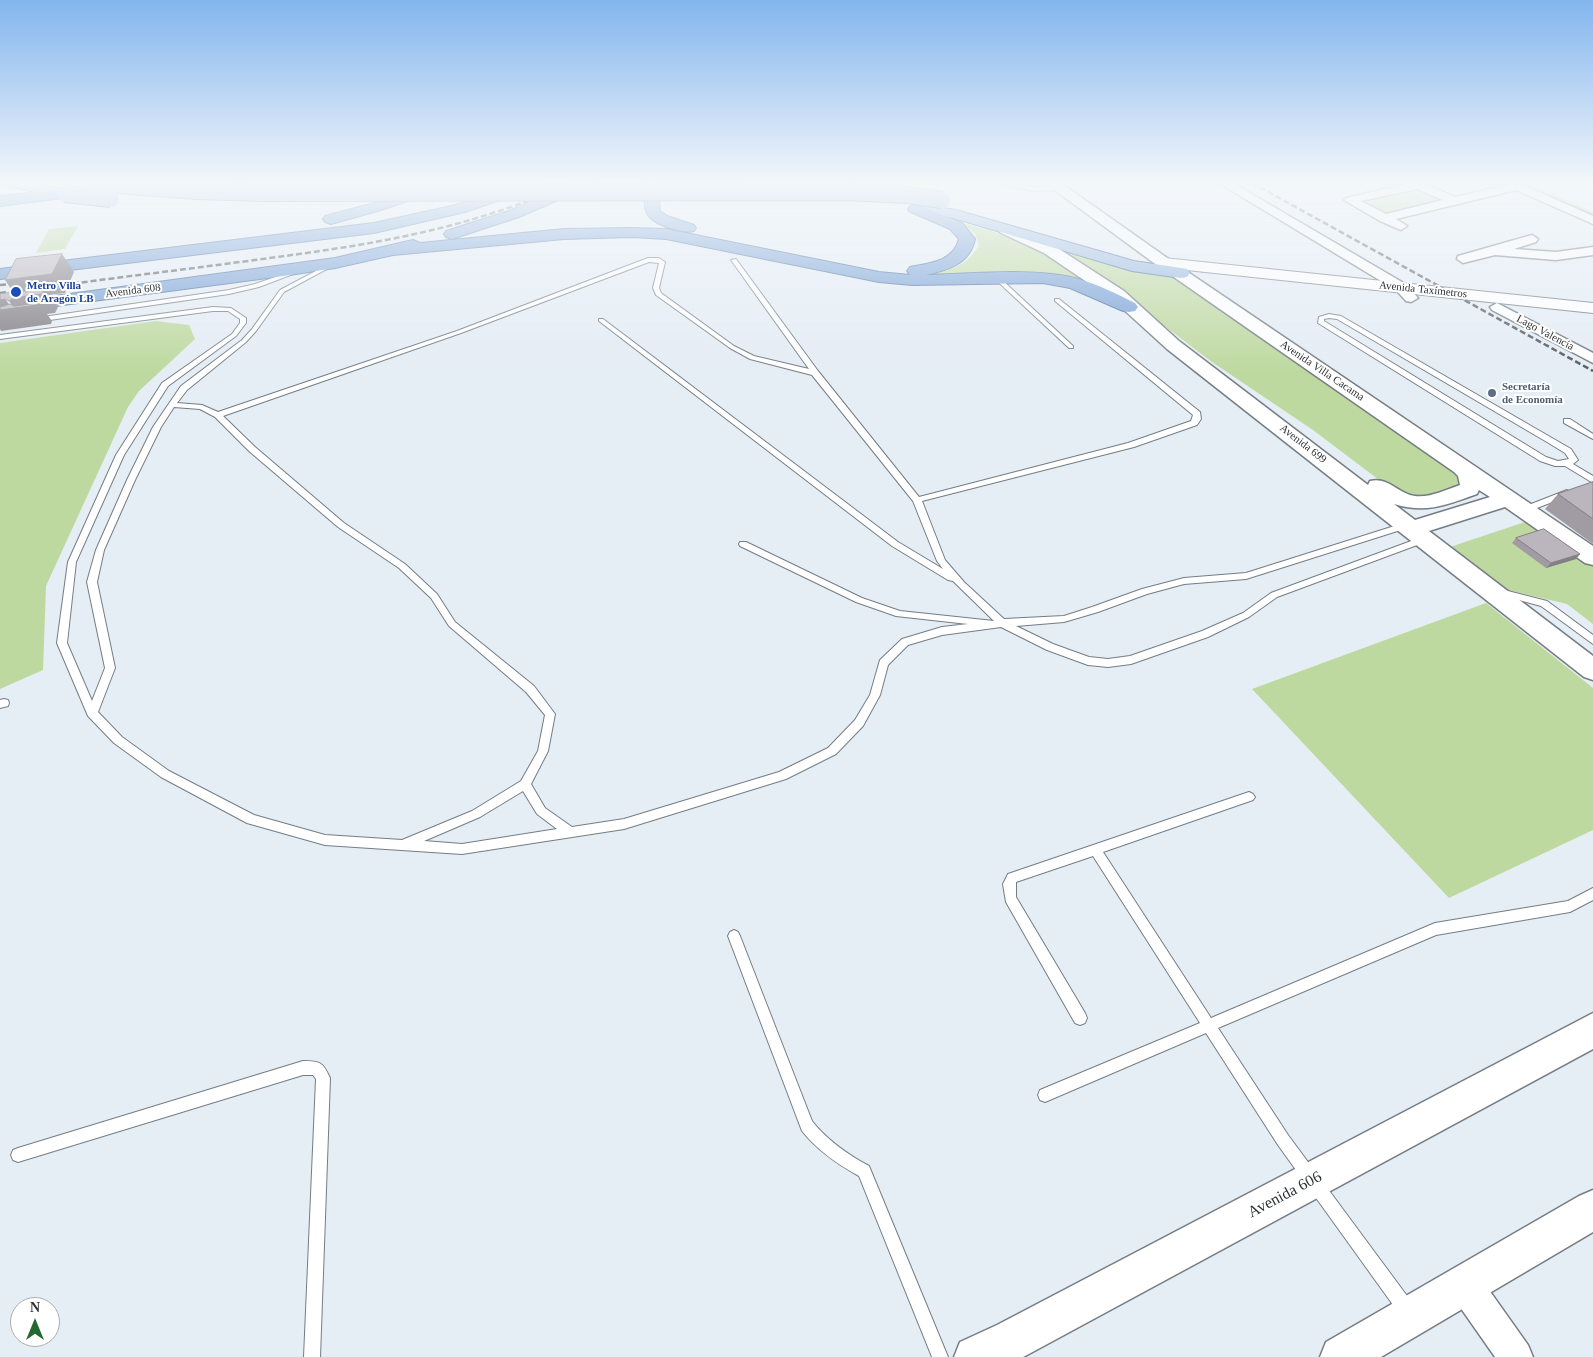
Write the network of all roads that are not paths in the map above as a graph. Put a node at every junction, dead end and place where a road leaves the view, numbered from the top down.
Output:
1 (200, 246) edge
2 (224, 246) edge
3 (408, 246) edge
4 (420, 246) edge
5 (433, 246) edge
6 (727, 246) edge
7 (774, 246) edge
8 (965, 246) edge
9 (1042, 246) edge
10 (1068, 246) edge
11 (1097, 246) edge
12 (1141, 246) edge
13 (1332, 246) edge
14 (1508, 246) edge
15 (1549, 246) edge
16 (395, 250) junction
17 (1495, 251) junction
18 (1593, 251) edge
19 (1448, 252) dead end
20 (168, 253) junction
21 (1568, 256) junction
22 (1462, 259) junction
23 (734, 260) dead end
24 (334, 263) junction
25 (1164, 263) junction
26 (1476, 265) dead end
27 (1181, 273) junction
28 (0, 274) edge
29 (998, 279) junction
30 (1406, 293) junction
31 (1057, 300) dead end
32 (1497, 307) junction
33 (1129, 308) junction
34 (1593, 308) edge
35 (19, 310) edge
36 (1593, 316) edge
37 (601, 320) dead end
38 (0, 337) edge
39 (1070, 347) dead end
40 (1593, 358) edge
41 (1203, 368) junction
42 (814, 373) junction
43 (174, 405) junction
44 (218, 415) junction
45 (1566, 421) dead end
46 (1593, 437) edge
47 (1455, 461) junction
48 (1568, 464) junction
49 (1593, 481) edge
50 (1584, 486) edge
51 (1575, 490) edge
52 (917, 500) junction
53 (1516, 505) junction
54 (1415, 531) junction
55 (743, 544) dead end
56 (1593, 558) edge
57 (961, 584) junction
58 (1489, 589) junction
59 (1002, 623) junction
60 (1593, 640) edge
61 (1593, 670) edge
62 (92, 713) junction
63 (525, 784) junction
64 (1249, 797) dead end
65 (570, 833) junction
66 (402, 845) junction
67 (1095, 849) junction
68 (1593, 894) edge
69 (734, 936) dead end
70 (1080, 1018) dead end
71 (1209, 1026) junction
72 (1593, 1030) edge
73 (1045, 1095) dead end
74 (18, 1155) dead end
75 (1312, 1181) junction
76 (1593, 1210) edge
77 (1465, 1285) junction
78 (1411, 1314) junction
79 (1016, 1348) edge
80 (312, 1357) edge
81 (940, 1357) edge
82 (974, 1357) edge
83 (1341, 1357) edge
84 (1516, 1357) edge

1 - 20 highway
2 - 20 highway
3 - 16 highway, Avenida 608
4 - 16 highway
5 - 16 highway
6 - 29 highway
7 - 8 highway
9 - 33 street, Avenida 699
10 - 27 main road
11 - 25 main road, bridge
12 - 25 street, Avenida Villa Cacama
13 - 30 street
14 - 17 street
15 - 21 street
16 - 24 highway, Avenida 608
17 - 21 street
17 - 22 street
18 - 21 street
19 - 22 street
20 - 28 highway
22 - 26 street
23 - 42 lane
24 - 35 highway, Avenida 608
24 - 43 lane
25 - 27 street, Avenida Villa Cacama
25 - 30 main road, Avenida Taxímetros
27 - 30 main road, Avenida Taxímetros
27 - 47 street, Avenida Villa Cacama
29 - 33 highway
29 - 39 lane
30 - 32 main road, Avenida Taxímetros
30 - 34 main road, Avenida Taxímetros
31 - 52 lane
32 - 36 main road, Avenida Taxímetros
32 - 40 street, Lago Valencia
33 - 41 street, Avenida 699
37 - 57 lane
38 - 62 lane
41 - 47 street
41 - 54 street, Avenida 699
42 - 44 lane
42 - 52 lane
43 - 44 lane
43 - 62 lane
44 - 63 lane
45 - 46 lane
47 - 53 street, Avenida Villa Cacama
48 - 48 lane
48 - 49 lane
49 - 50 lane
51 - 53 lane
52 - 57 lane
53 - 54 street
53 - 56 street, Avenida Villa Cacama
54 - 58 street, Avenida 699
54 - 59 lane
54 - 59 lane
55 - 59 lane
57 - 59 lane
58 - 60 lane
58 - 61 street, Avenida 699
59 - 65 lane
62 - 66 lane
63 - 65 lane
63 - 66 lane
64 - 67 lane
65 - 66 lane
67 - 70 lane
67 - 71 lane
68 - 71 lane
69 - 81 lane
71 - 73 lane
71 - 75 lane
72 - 75 street, Avenida 606
74 - 80 lane
75 - 78 lane
75 - 79 street, Avenida 606
76 - 77 street
77 - 78 street
77 - 84 street
78 - 83 street
79 - 82 street, Avenida 606

